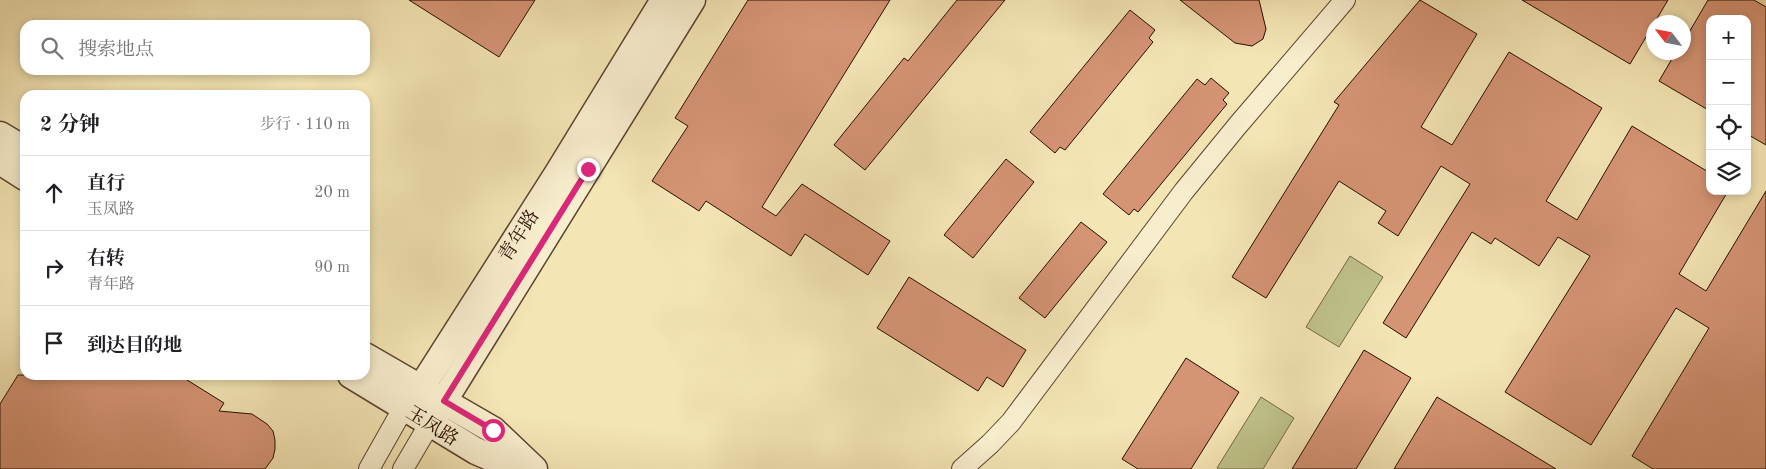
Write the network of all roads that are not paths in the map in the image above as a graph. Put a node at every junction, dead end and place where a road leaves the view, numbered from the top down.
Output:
1 (664, 0) edge
2 (692, 0) edge
3 (1345, 0) edge
4 (0, 135) edge
5 (20, 147) edge
6 (0, 161) edge
7 (20, 174) edge
8 (370, 360) edge
9 (365, 380) edge
10 (412, 397) junction
11 (444, 401) junction
12 (430, 423) junction
13 (369, 469) edge
14 (403, 469) edge
15 (517, 469) edge
16 (534, 469) edge
17 (962, 469) edge

1 - 10 street, 青年路
2 - 11 street, 青年路
3 - 17 street
4 - 5 street
6 - 7 street
8 - 10 street, 玉凤路
9 - 10 street, 玉凤路
10 - 11 street, 玉凤路
10 - 12 street, 玉凤路
10 - 13 street, 青年路
11 - 12 street, 青年路
11 - 16 street, 玉凤路
12 - 14 street, 青年路
12 - 15 street, 玉凤路

